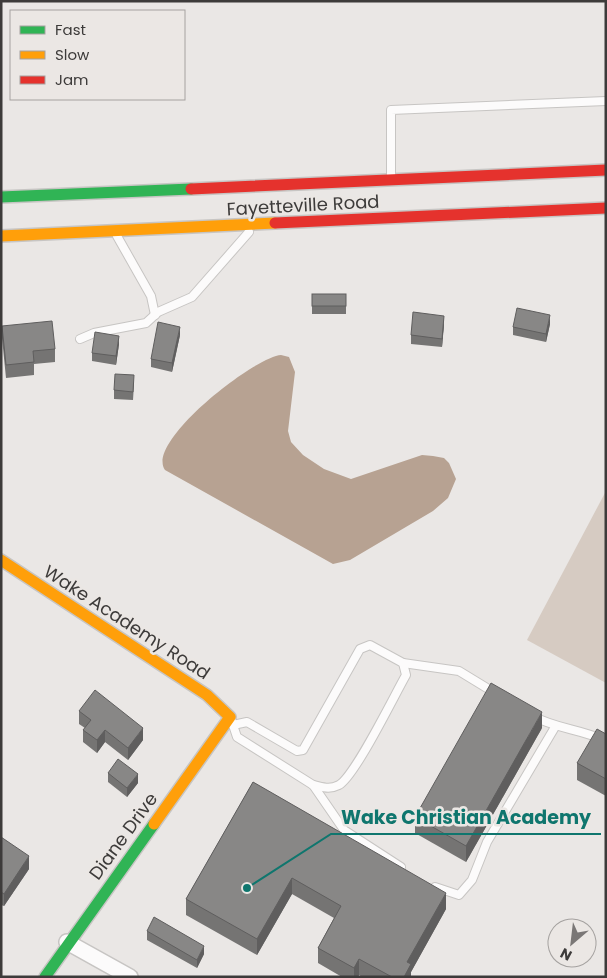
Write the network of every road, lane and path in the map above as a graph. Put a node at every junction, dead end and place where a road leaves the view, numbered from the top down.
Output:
1 (606, 100) edge
2 (606, 170) edge
3 (390, 180) junction
4 (1, 197) edge
5 (606, 208) edge
6 (255, 224) junction
7 (114, 231) junction
8 (1, 236) edge
9 (156, 315) junction
10 (80, 339) dead end
11 (1, 560) edge
12 (402, 663) junction
13 (499, 696) edge
14 (524, 710) edge
15 (232, 721) junction
16 (555, 727) junction
17 (606, 741) edge
18 (313, 785) junction
19 (410, 872) edge
20 (426, 882) edge
21 (68, 942) junction
22 (45, 977) edge
23 (130, 977) edge

1 - 3 lane
2 - 3 main road, Fayetteville Road
3 - 4 main road, Fayetteville Road
5 - 6 main road, Fayetteville Road
6 - 7 main road, Fayetteville Road
6 - 9 lane
7 - 8 main road, Fayetteville Road
7 - 9 lane
9 - 10 lane
11 - 15 main road, Wake Academy Road
12 - 13 lane
12 - 15 lane
12 - 18 lane
14 - 16 lane
15 - 18 lane
15 - 21 main road, Diane Drive
16 - 17 lane
16 - 20 lane
18 - 19 lane
21 - 22 main road, Diane Drive
21 - 23 street

